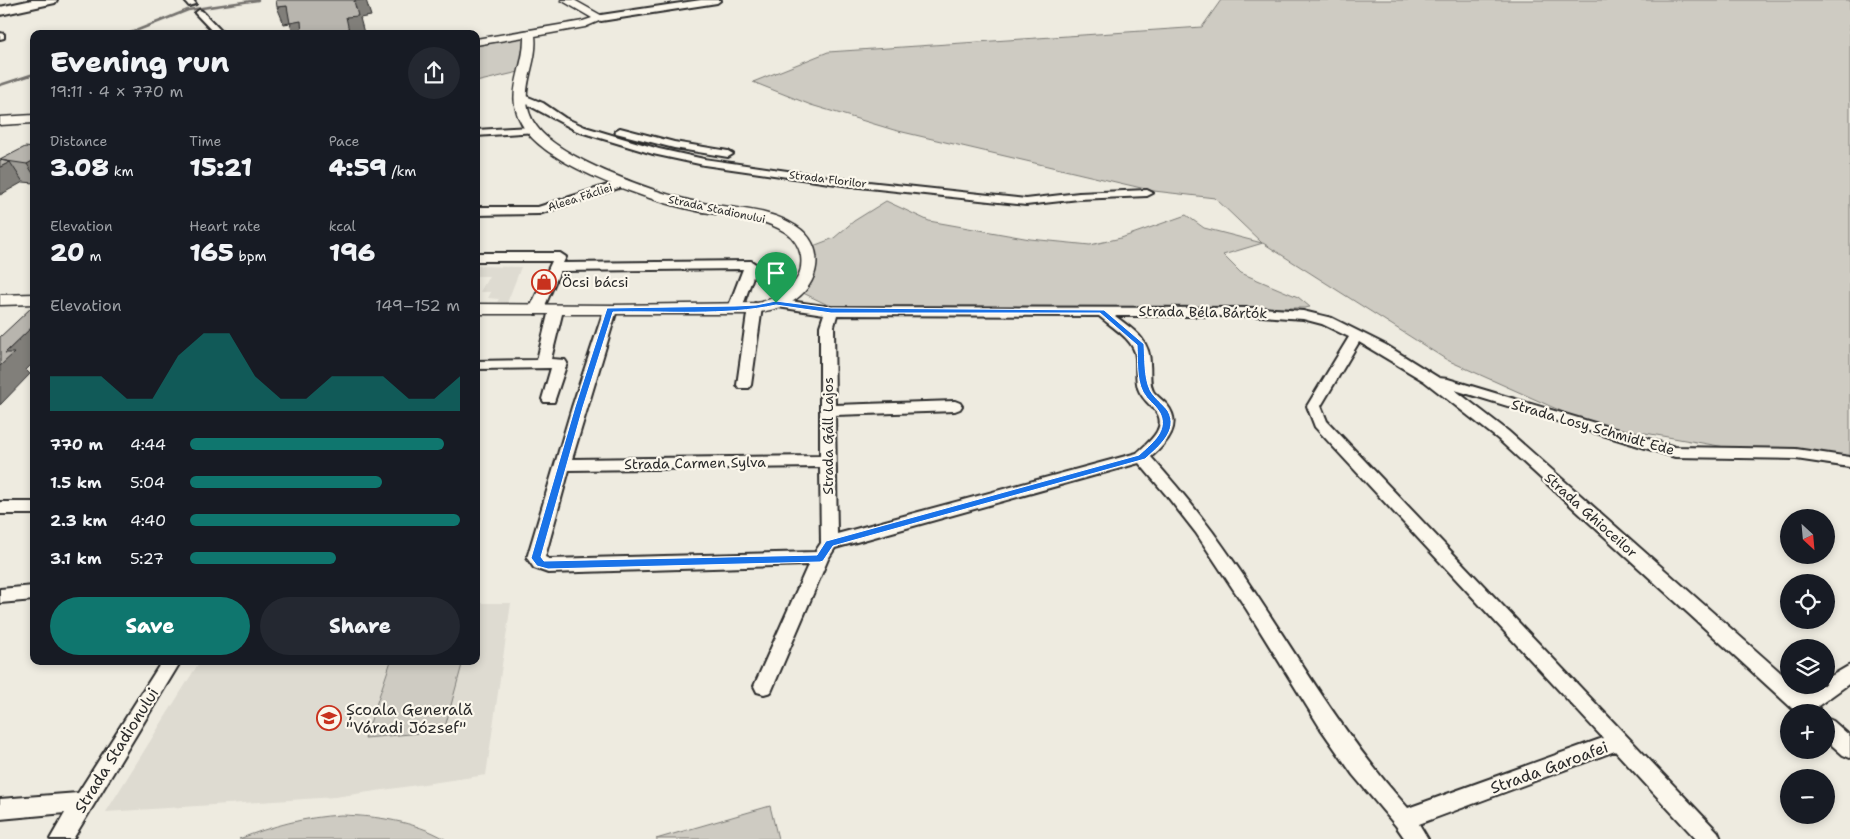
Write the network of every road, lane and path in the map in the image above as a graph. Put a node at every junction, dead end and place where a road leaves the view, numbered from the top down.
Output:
1 (50, 0) edge
2 (566, 0) edge
3 (717, 0) edge
4 (674, 3) edge
5 (0, 11) edge
6 (199, 13) dead end
7 (601, 18) junction
8 (216, 30) edge
9 (530, 37) junction
10 (480, 42) edge
11 (521, 92) junction
12 (30, 119) edge
13 (0, 121) edge
14 (532, 130) junction
15 (480, 133) edge
16 (728, 154) dead end
17 (624, 183) junction
18 (1147, 193) dead end
19 (480, 212) edge
20 (480, 257) edge
21 (556, 267) junction
22 (30, 299) edge
23 (0, 300) edge
24 (776, 303) junction
25 (756, 307) junction
26 (735, 308) junction
27 (480, 309) edge
28 (536, 310) junction
29 (556, 310) junction
30 (610, 310) junction
31 (831, 311) junction
32 (1102, 311) junction
33 (1357, 335) junction
34 (543, 364) junction
35 (480, 365) edge
36 (1429, 378) junction
37 (744, 385) dead end
38 (549, 399) dead end
39 (955, 406) dead end
40 (828, 410) junction
41 (1142, 457) junction
42 (828, 461) junction
43 (1850, 462) edge
44 (562, 465) junction
45 (0, 508) edge
46 (30, 508) edge
47 (825, 551) junction
48 (30, 593) edge
49 (0, 596) edge
50 (170, 665) edge
51 (1850, 673) edge
52 (764, 686) dead end
53 (1801, 704) edge
54 (1813, 704) edge
55 (1835, 735) edge
56 (1619, 741) junction
57 (1850, 749) edge
58 (84, 802) junction
59 (0, 809) edge
60 (1404, 819) junction
61 (61, 839) edge
62 (1417, 839) edge
63 (1710, 839) edge

1 - 5 main road
2 - 7 street
3 - 4 street
4 - 7 street
6 - 8 street
7 - 9 street
9 - 10 street
9 - 11 street, Strada Stadionului
11 - 14 street, Strada Stadionului
11 - 16 street
11 - 18 street, Strada Florilor
12 - 13 street
14 - 15 street
14 - 17 street, Strada Stadionului
17 - 19 street, Aleea Făcliei
17 - 24 street, Strada Stadionului
20 - 21 street
21 - 26 street
21 - 28 street
22 - 23 street
24 - 25 street, Strada Stadionului
24 - 31 street, Strada Béla Bártók
25 - 26 street, Strada Stadionului
25 - 37 street
26 - 30 street, Strada Stadionului
27 - 28 street, Strada Stadionului
28 - 29 street, Strada Stadionului
29 - 30 street, Strada Stadionului
29 - 34 street
30 - 44 street
31 - 32 street, Strada Béla Bártók
31 - 40 street, Strada Gáll Lajos
32 - 33 street, Strada Béla Bártók
32 - 41 street
33 - 36 street, Strada Ghioceilor
33 - 56 street
34 - 35 street
34 - 38 street
36 - 43 street, Strada Losy Schmidt Ede
36 - 53 street, Strada Ghioceilor
39 - 40 street
40 - 42 street, Strada Gáll Lajos
41 - 47 street
41 - 60 street
42 - 44 street, Strada Carmen Sylva
42 - 47 street, Strada Gáll Lajos
44 - 47 street
45 - 46 street
47 - 52 street
48 - 49 street
50 - 58 street, Strada Stadionului
51 - 54 street
55 - 57 street
56 - 60 street, Strada Garoafei
56 - 63 street, Strada Garoafei
58 - 59 street
58 - 61 street, Strada Stadionului
60 - 62 street

